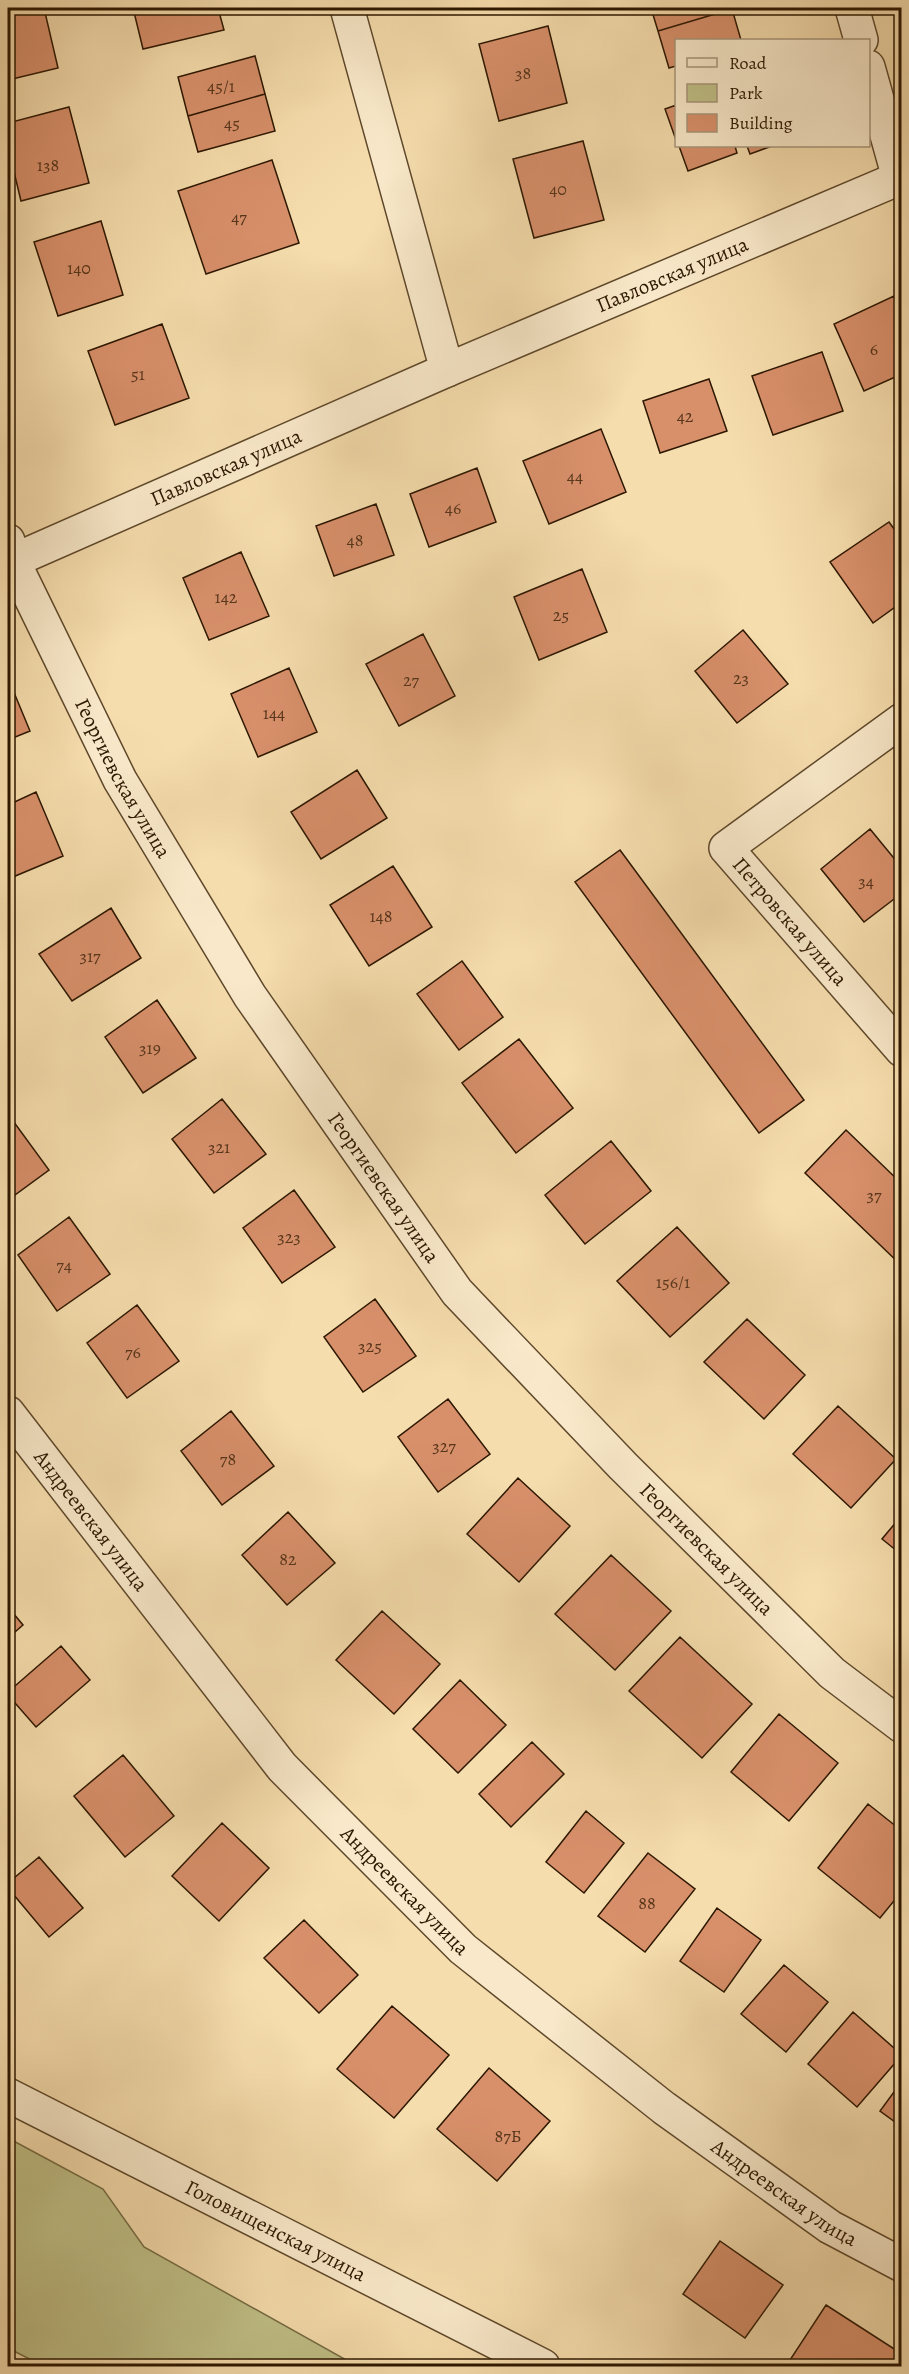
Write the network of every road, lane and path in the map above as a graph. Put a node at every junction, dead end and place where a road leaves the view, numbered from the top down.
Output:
1 (347, 8) edge
2 (852, 8) edge
3 (861, 39) edge
4 (870, 75) edge
5 (900, 177) edge
6 (447, 370) junction
7 (10, 555) edge
8 (902, 720) edge
9 (902, 1050) edge
10 (8, 1413) edge
11 (902, 1726) edge
12 (8, 2095) edge
13 (902, 2265) edge
14 (543, 2367) edge

1 - 6 street
2 - 3 street
4 - 5 street, Павловская улица
5 - 6 street, Павловская улица
6 - 7 street, Павловская улица
7 - 11 street, Георгиевская улица
8 - 9 street, Петровская улица
10 - 13 street, Андреевская улица
12 - 14 street, Головищенская улица

